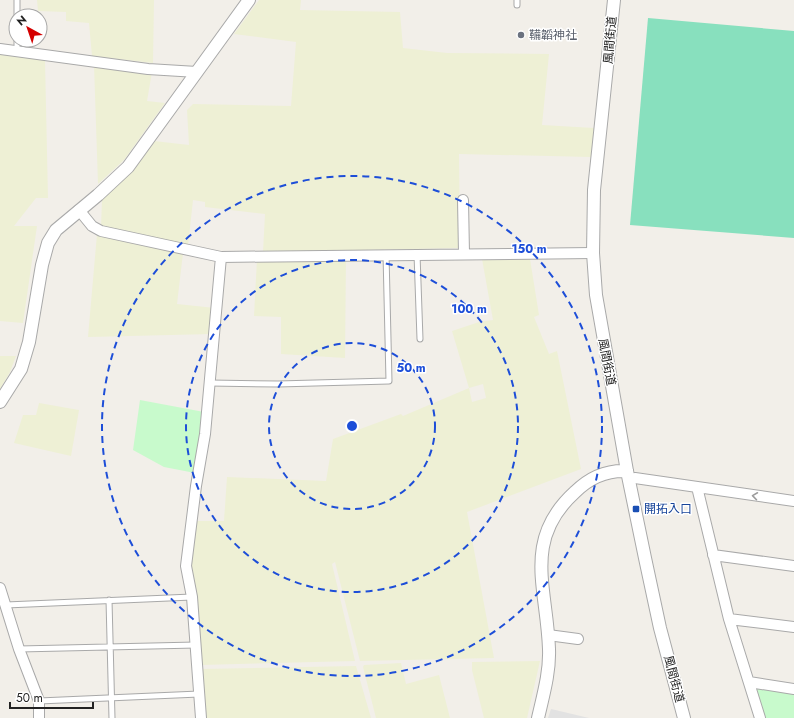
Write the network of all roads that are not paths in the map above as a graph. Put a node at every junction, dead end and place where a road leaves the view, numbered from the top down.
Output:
1 (249, 0) edge
2 (614, 0) edge
3 (17, 48) edge
4 (0, 49) edge
5 (17, 52) junction
6 (197, 72) junction
7 (462, 200) dead end
8 (80, 210) junction
9 (593, 253) junction
10 (386, 254) junction
11 (417, 254) junction
12 (464, 254) junction
13 (221, 257) junction
14 (420, 339) dead end
15 (210, 383) junction
16 (0, 402) edge
17 (628, 475) junction
18 (697, 487) junction
19 (794, 502) edge
20 (713, 555) junction
21 (794, 566) edge
22 (0, 588) edge
23 (192, 597) junction
24 (109, 600) junction
25 (5, 605) junction
26 (729, 619) junction
27 (794, 626) edge
28 (548, 635) junction
29 (578, 639) dead end
30 (196, 645) junction
31 (110, 647) junction
32 (19, 648) junction
33 (749, 682) junction
34 (794, 689) edge
35 (199, 694) junction
36 (111, 698) junction
37 (39, 701) junction
38 (38, 718) edge
39 (112, 718) edge
40 (201, 718) edge
41 (538, 718) edge
42 (684, 718) edge
43 (760, 718) edge

1 - 6 street
2 - 9 street, 風間街道
3 - 5 lane
4 - 5 street
5 - 6 street
6 - 8 street
7 - 12 street
8 - 13 street
8 - 16 street
9 - 12 street
9 - 17 street, 風間街道
10 - 11 street
10 - 13 street
10 - 15 lane
11 - 12 street
11 - 14 lane
13 - 15 street
15 - 23 street
17 - 18 street
17 - 28 street
17 - 42 street, 風間街道
19 -> 18 street
18 - 20 street
20 - 21 street
20 - 26 street
22 - 25 street
23 - 24 lane
23 - 30 street
24 - 25 lane
24 - 31 lane
25 - 32 street
26 - 27 street
26 - 33 street
28 - 29 street
28 - 41 street
30 - 31 lane
30 - 35 street
31 - 32 lane
31 - 36 lane
32 - 37 street
33 - 34 street
33 - 43 street
35 - 36 lane
35 - 40 street
36 - 37 lane
36 - 39 lane
37 - 38 street

